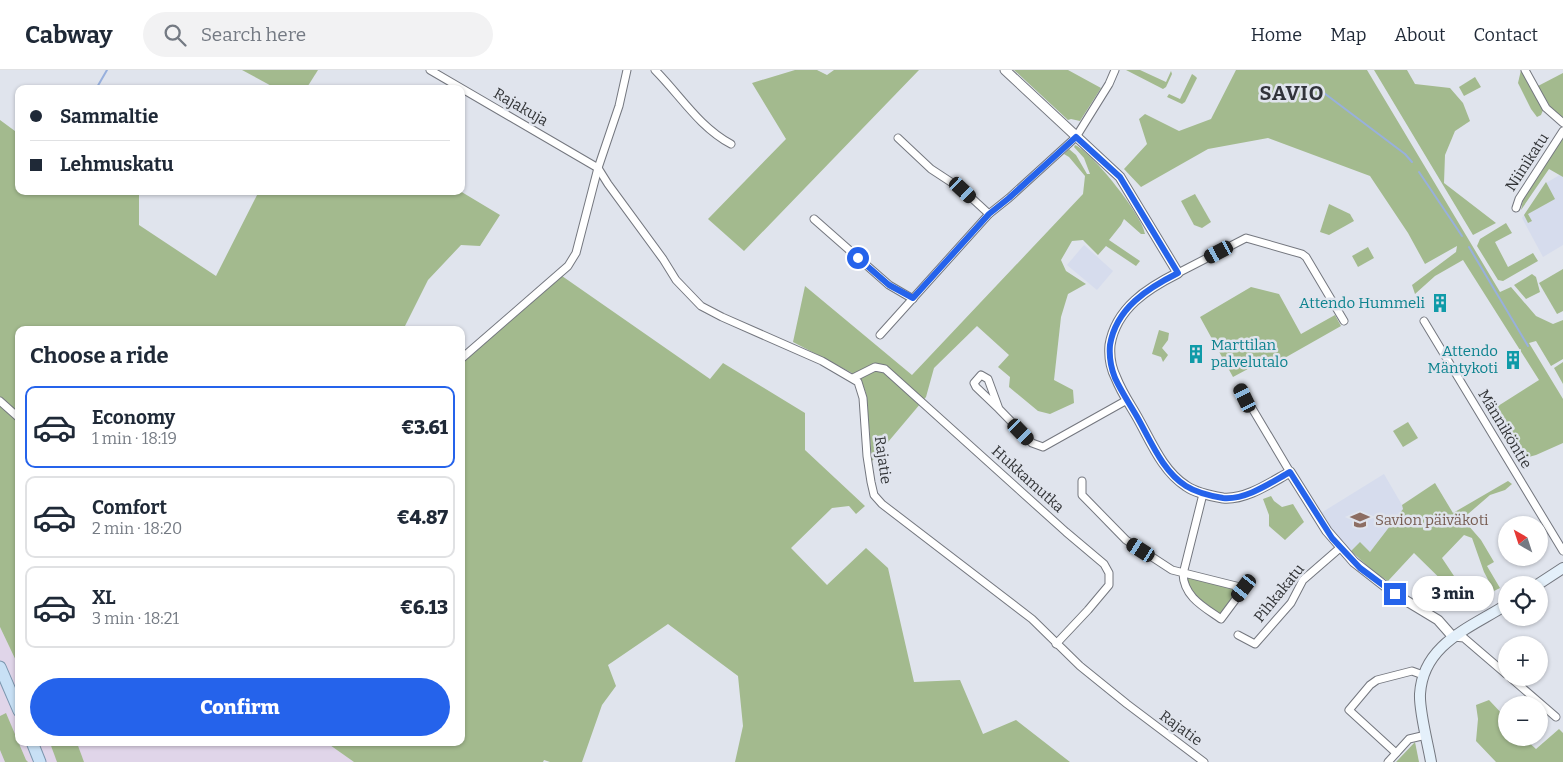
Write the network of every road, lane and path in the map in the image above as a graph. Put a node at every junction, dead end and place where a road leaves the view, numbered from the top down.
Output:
1 (430, 70) edge
2 (627, 70) edge
3 (655, 70) edge
4 (1005, 70) edge
5 (1115, 70) edge
6 (1525, 70) edge
7 (456, 85) edge
8 (465, 90) edge
9 (1563, 123) edge
10 (1563, 131) edge
11 (1076, 137) junction
12 (898, 138) dead end
13 (730, 144) dead end
14 (598, 168) junction
15 (1516, 208) dead end
16 (989, 214) junction
17 (814, 219) dead end
18 (1178, 273) junction
19 (913, 298) junction
20 (1344, 321) dead end
21 (1424, 321) dead end
22 (880, 335) dead end
23 (465, 356) edge
24 (853, 378) junction
25 (1240, 388) dead end
26 (1127, 400) junction
27 (0, 401) edge
28 (999, 409) junction
29 (15, 414) edge
30 (1290, 472) junction
31 (1082, 482) dead end
32 (1204, 494) junction
33 (1340, 547) junction
34 (1563, 551) edge
35 (1563, 568) edge
36 (1183, 574) junction
37 (1548, 577) edge
38 (1498, 610) edge
39 (1238, 635) dead end
40 (1453, 637) junction
41 (1056, 644) junction
42 (0, 667) edge
43 (1498, 667) edge
44 (1423, 675) junction
45 (1520, 686) edge
46 (15, 702) edge
47 (1556, 717) dead end
48 (1426, 735) junction
49 (34, 746) edge
50 (1396, 753) junction
51 (40, 762) edge
52 (1204, 762) edge
53 (1388, 762) edge
54 (1431, 762) edge

1 - 7 street, Rajakuja
2 - 14 street
3 - 13 street
4 - 11 street
5 - 11 street
6 - 9 street
8 - 14 street, Rajakuja
10 - 15 street, Niinikatu
11 - 16 street
11 - 18 street
12 - 16 street
14 - 23 street
14 - 24 street
16 - 19 street
17 - 19 street
18 - 20 street
18 - 26 street
19 - 22 street
21 - 34 street, Männiköntie
24 - 41 street, Rajatie
24 - 41 street, Hukkamutka
25 - 30 street
26 - 28 street
26 - 32 street
27 - 29 street
28 - 28 street
30 - 32 street
30 - 33 street
31 - 36 street
32 - 36 street
33 - 39 street, Pihkakatu
33 - 40 street
35 - 37 main road
36 - 36 street
38 - 40 main road
40 - 43 street
40 - 44 main road
41 - 52 street, Rajatie
42 - 46 main road
44 - 48 main road
44 - 50 street
45 - 47 street
48 - 50 street
48 - 54 main road
49 - 51 main road
50 - 53 street

